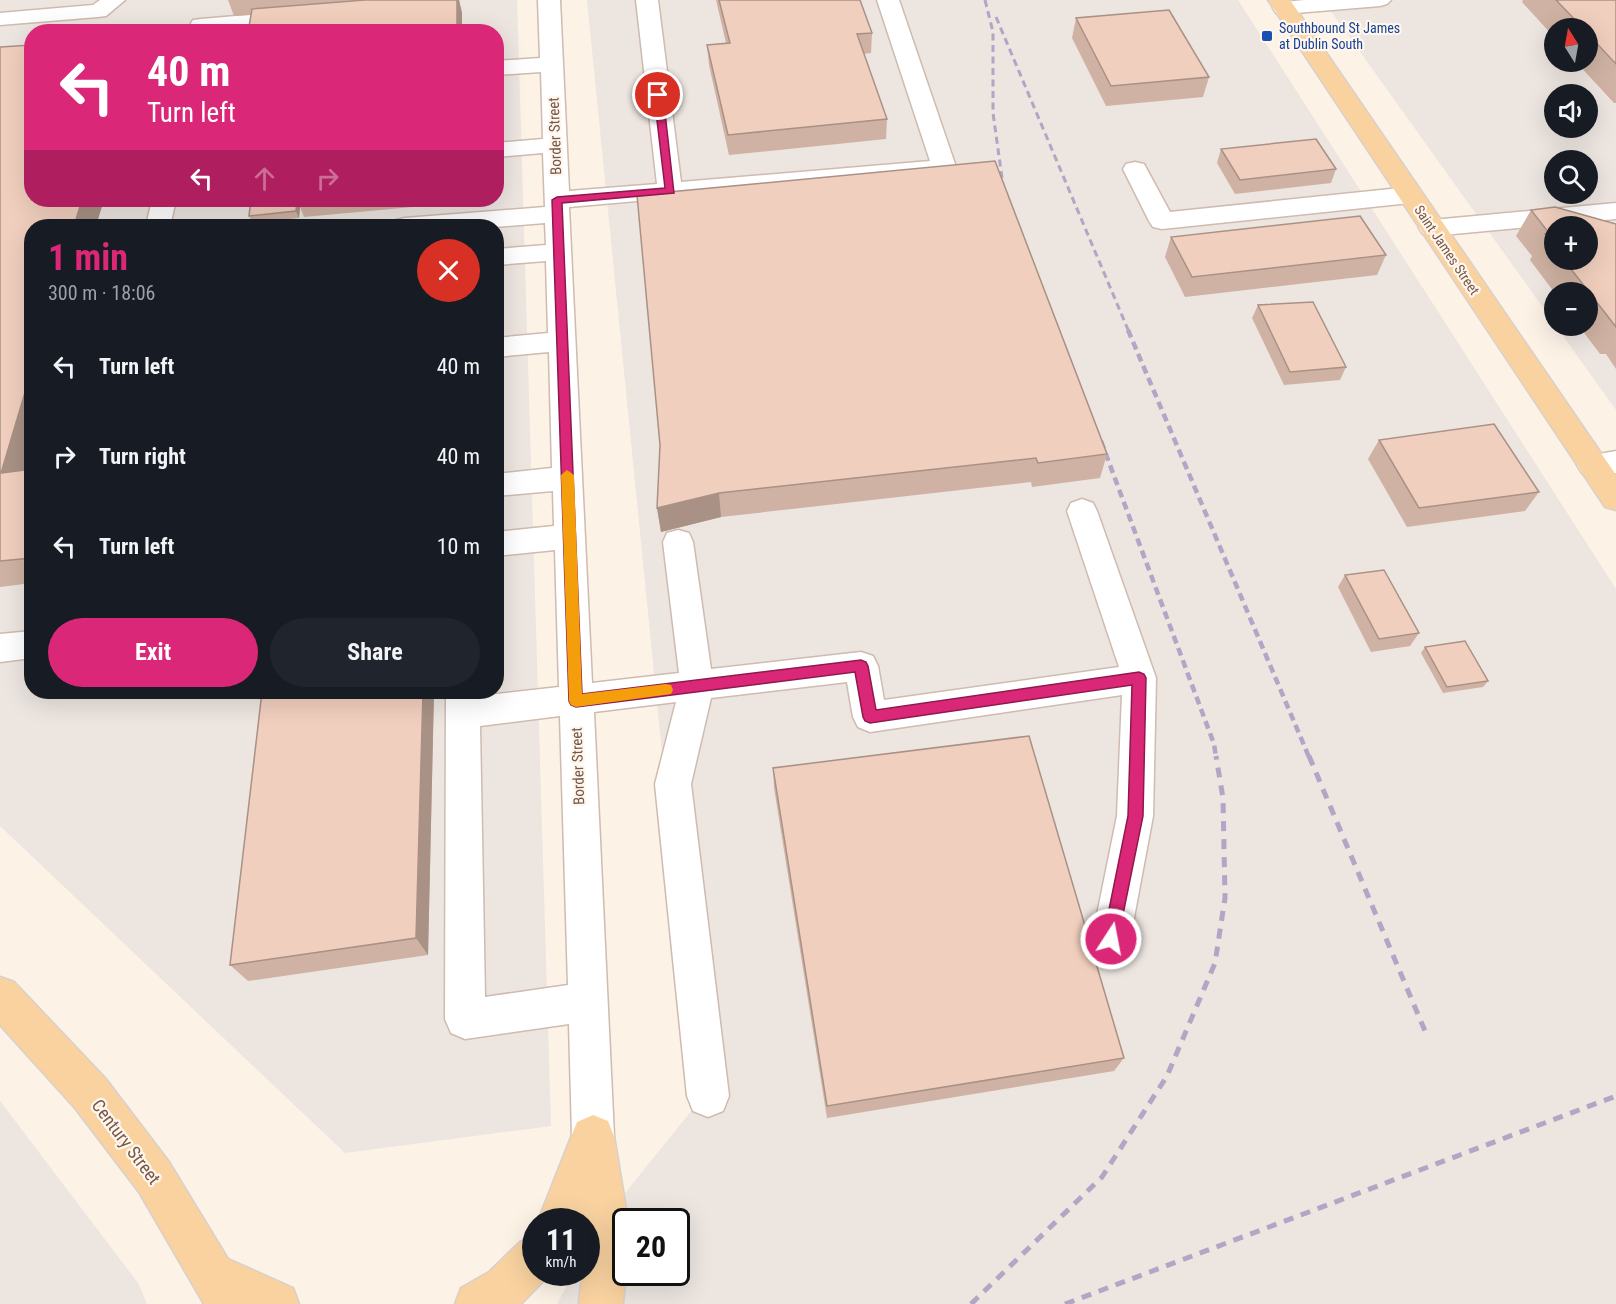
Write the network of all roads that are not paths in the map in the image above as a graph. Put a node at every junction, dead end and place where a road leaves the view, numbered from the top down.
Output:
1 (114, 0) edge
2 (208, 0) edge
3 (549, 0) edge
4 (647, 0) edge
5 (888, 0) edge
6 (1380, 0) edge
7 (1281, 4) edge
8 (40, 8) edge
9 (308, 16) edge
10 (0, 19) edge
11 (201, 24) edge
12 (236, 24) edge
13 (552, 63) junction
14 (504, 67) edge
15 (555, 145) junction
16 (504, 149) edge
17 (1135, 169) dead end
18 (670, 190) junction
19 (1410, 195) junction
20 (557, 207) junction
21 (1616, 211) edge
22 (461, 219) edge
23 (1432, 228) junction
24 (559, 252) junction
25 (504, 256) edge
26 (562, 341) junction
27 (504, 347) edge
28 (1604, 463) edge
29 (568, 478) junction
30 (504, 484) edge
31 (1616, 499) edge
32 (1082, 511) dead end
33 (570, 537) junction
34 (678, 542) edge
35 (504, 543) edge
36 (24, 645) edge
37 (0, 648) edge
38 (1139, 678) junction
39 (697, 686) junction
40 (576, 701) junction
41 (463, 703) edge
42 (1111, 939) dead end
43 (0, 996) edge
44 (587, 1002) junction
45 (708, 1096) dead end
46 (593, 1136) junction
47 (565, 1208) edge
48 (522, 1272) edge
49 (221, 1290) edge
50 (277, 1304) edge
51 (477, 1304) edge
52 (601, 1304) edge

1 - 8 street
2 - 11 street
3 - 13 street, Border Street
4 - 18 street
5 - 18 street
6 - 7 street
7 - 19 main road, Saint James Street
8 - 10 street
9 - 12 street
13 - 14 street
13 - 15 street, Border Street
15 - 16 street
15 - 20 street, Border Street
17 - 19 street
18 - 20 street
19 - 23 main road, Saint James Street
20 - 22 street
20 - 24 street, Border Street
21 - 23 street
23 - 28 main road, Saint James Street
24 - 25 street
24 - 26 street, Border Street
26 - 27 street
26 - 29 street, Border Street
28 - 31 main road, Saint James Street
29 - 30 street
29 - 33 street, Border Street
32 - 38 street
33 - 35 street
33 - 40 street, Border Street
34 - 39 street
36 - 37 street
38 - 39 street
38 - 42 street
39 - 40 street
39 - 45 street
40 - 41 street
40 - 44 street, Border Street
41 - 44 street
43 - 49 main road, Century Street
44 - 46 street, Border Street
46 - 47 main road
46 - 52 main road
48 - 51 main road
49 - 50 main road

